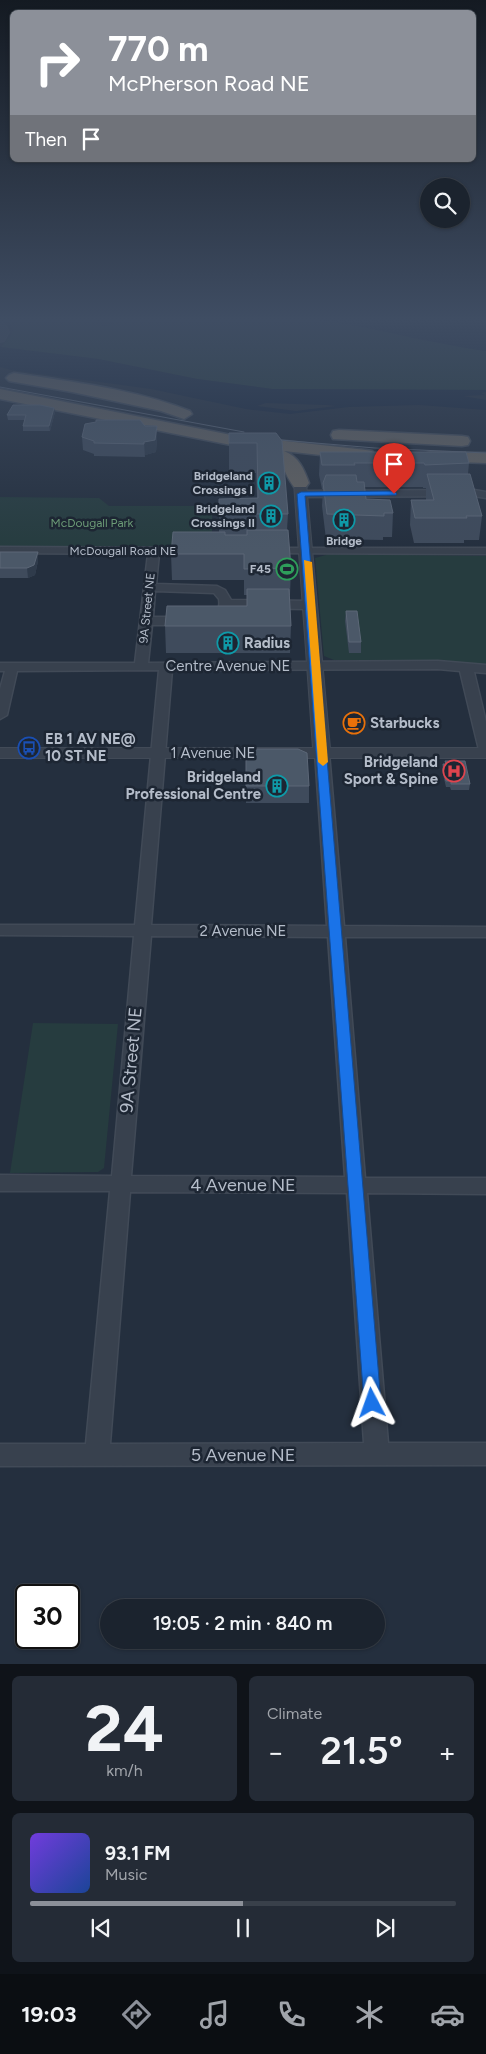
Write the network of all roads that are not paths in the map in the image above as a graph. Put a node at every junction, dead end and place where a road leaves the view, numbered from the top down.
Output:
1 (10, 396) edge
2 (76, 396) edge
3 (113, 396) edge
4 (166, 429) junction
5 (279, 429) dead end
6 (478, 441) dead end
7 (416, 457) edge
8 (486, 458) edge
9 (301, 489) junction
10 (486, 495) edge
11 (0, 550) edge
12 (154, 551) junction
13 (202, 551) edge
14 (260, 551) edge
15 (307, 551) junction
16 (486, 551) edge
17 (150, 588) junction
18 (226, 604) junction
19 (310, 604) junction
20 (146, 621) junction
21 (166, 665) junction
22 (141, 666) junction
23 (315, 666) junction
24 (6, 667) edge
25 (466, 667) junction
26 (486, 669) edge
27 (0, 715) edge
28 (0, 752) edge
29 (486, 752) edge
30 (158, 753) junction
31 (322, 753) junction
32 (0, 930) edge
33 (142, 930) junction
34 (336, 931) junction
35 (486, 932) edge
36 (0, 1183) edge
37 (120, 1184) junction
38 (356, 1185) junction
39 (486, 1186) edge
40 (377, 1454) junction
41 (486, 1454) edge
42 (0, 1455) edge
43 (96, 1455) junction

1 - 4 highway
2 - 3 highway
4 - 9 highway
4 - 9 highway
5 - 6 highway
7 - 8 highway
9 - 10 street
9 - 15 street
11 - 12 street, McDougall Road NE
12 - 13 street, McDougall Road NE
12 - 17 street, 9A Street NE
14 - 15 street
15 - 16 street
15 - 19 street
17 - 18 street
17 - 20 street, 9A Street NE
18 - 19 street
18 - 20 street
19 - 23 street
20 - 22 street, 9A Street NE
21 - 22 street, Centre Avenue NE
21 - 23 street, Centre Avenue NE
21 - 30 street, 9A Street NE
22 - 24 street, Centre Avenue NE
23 - 25 street, Centre Avenue NE
23 - 31 street
24 - 27 street
25 - 26 street, Centre Avenue NE
25 - 29 street
28 - 30 street, 1 Avenue NE
29 - 31 street, 1 Avenue NE
30 - 31 street, 1 Avenue NE
30 - 33 street, 9A Street NE
31 - 34 street
32 - 33 street, 2 Avenue NE
33 - 34 street, 2 Avenue NE
33 - 37 street, 9A Street NE
34 - 35 street, 2 Avenue NE
34 - 38 street
36 - 37 street, 4 Avenue NE
37 - 38 street, 4 Avenue NE
37 - 43 street, 9A Street NE
38 - 39 street, 4 Avenue NE
38 - 40 street
40 - 41 street, 5 Avenue NE
40 - 43 street, 5 Avenue NE
42 - 43 street, 5 Avenue NE

